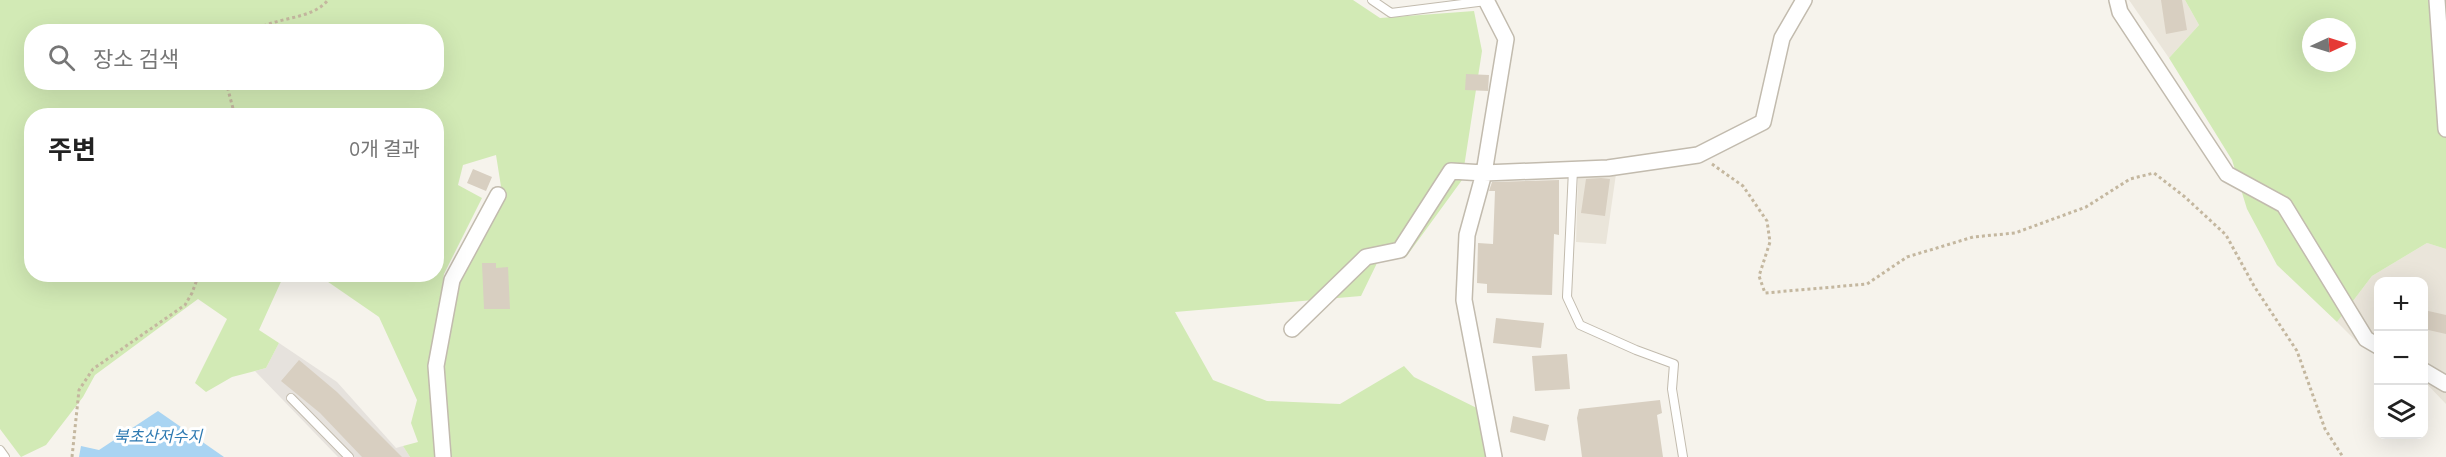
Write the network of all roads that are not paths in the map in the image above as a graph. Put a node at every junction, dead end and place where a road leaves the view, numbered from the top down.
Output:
1 (1372, 0) edge
2 (1486, 0) edge
3 (1804, 0) edge
4 (2117, 0) edge
5 (2437, 0) edge
6 (2446, 129) edge
7 (1573, 170) junction
8 (1484, 173) junction
9 (498, 195) dead end
10 (1292, 329) dead end
11 (2374, 343) edge
12 (2428, 373) edge
13 (2446, 384) edge
14 (291, 398) dead end
15 (0, 450) edge
16 (5, 457) edge
17 (349, 457) edge
18 (443, 457) edge
19 (1494, 457) edge
20 (1683, 457) edge

1 - 2 lane
2 - 8 street
3 - 7 street
4 - 11 street
5 - 6 street
7 - 8 street
7 - 20 lane
8 - 10 street
8 - 19 street
9 - 18 street
12 - 13 street
14 - 17 lane
15 - 16 lane

